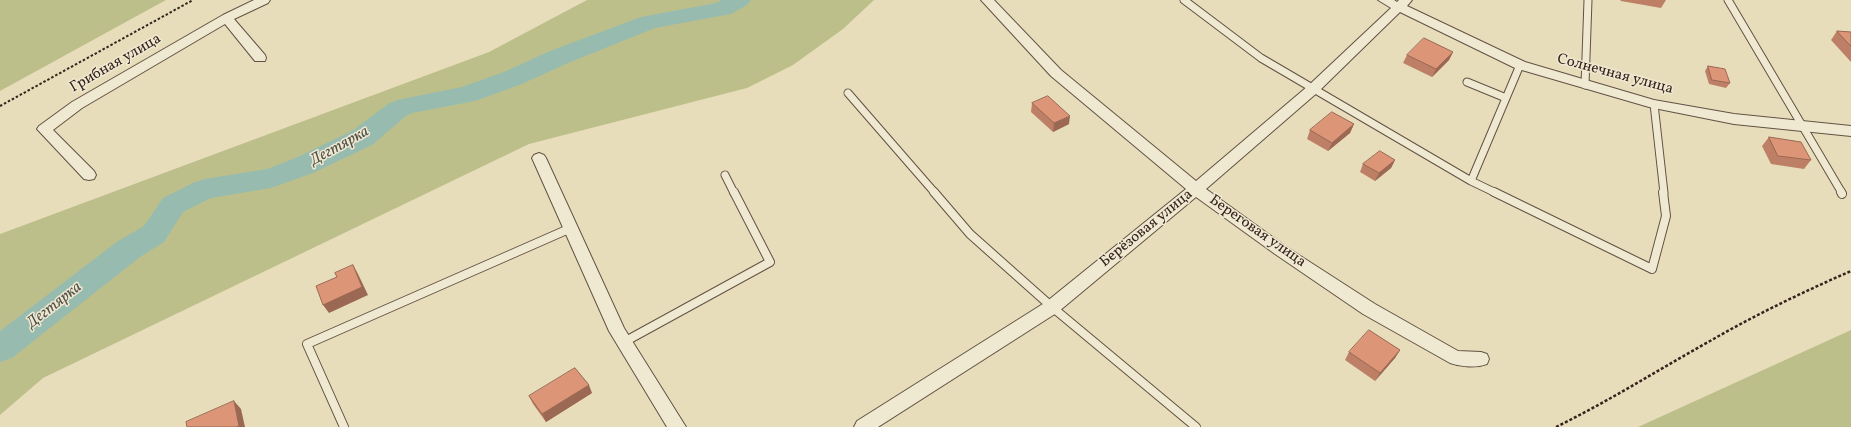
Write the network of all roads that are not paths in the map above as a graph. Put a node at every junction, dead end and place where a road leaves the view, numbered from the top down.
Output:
1 (264, 0) edge
2 (987, 0) edge
3 (1184, 0) edge
4 (1384, 0) edge
5 (1588, 0) edge
6 (1728, 0) edge
7 (1403, 4) edge
8 (227, 18) junction
9 (260, 58) dead end
10 (1520, 65) junction
11 (1467, 82) dead end
12 (1585, 85) junction
13 (1312, 89) junction
14 (848, 93) dead end
15 (1506, 98) junction
16 (1654, 104) junction
17 (1801, 126) junction
18 (1851, 131) edge
19 (539, 158) dead end
20 (89, 175) dead end
21 (725, 175) dead end
22 (1471, 181) junction
23 (1196, 188) junction
24 (1842, 194) dead end
25 (571, 228) junction
26 (1052, 306) junction
27 (624, 342) junction
28 (1481, 359) dead end
29 (344, 427) edge
30 (677, 427) edge
31 (863, 427) edge
32 (1196, 427) edge

1 - 8 street, Грибная улица
2 - 23 street, Береговая улица
3 - 13 lane
4 - 7 street, Солнечная улица
5 - 12 lane
6 - 17 lane
7 - 10 street, Солнечная улица
7 - 13 street, Берёзовая улица
8 - 9 street
8 - 20 street, Грибная улица
10 - 12 street, Солнечная улица
10 - 15 lane
11 - 15 lane
12 - 16 street, Солнечная улица
13 - 22 lane
13 - 23 street, Берёзовая улица
14 - 26 lane
15 - 22 lane
16 - 17 street, Солнечная улица
16 - 22 lane
17 - 18 street, Солнечная улица
17 - 24 lane
19 - 25 street
21 - 27 lane
23 - 26 street, Берёзовая улица
23 - 28 street, Береговая улица
25 - 27 street
25 - 29 lane
26 - 31 street, Берёзовая улица
26 - 32 lane
27 - 30 street

